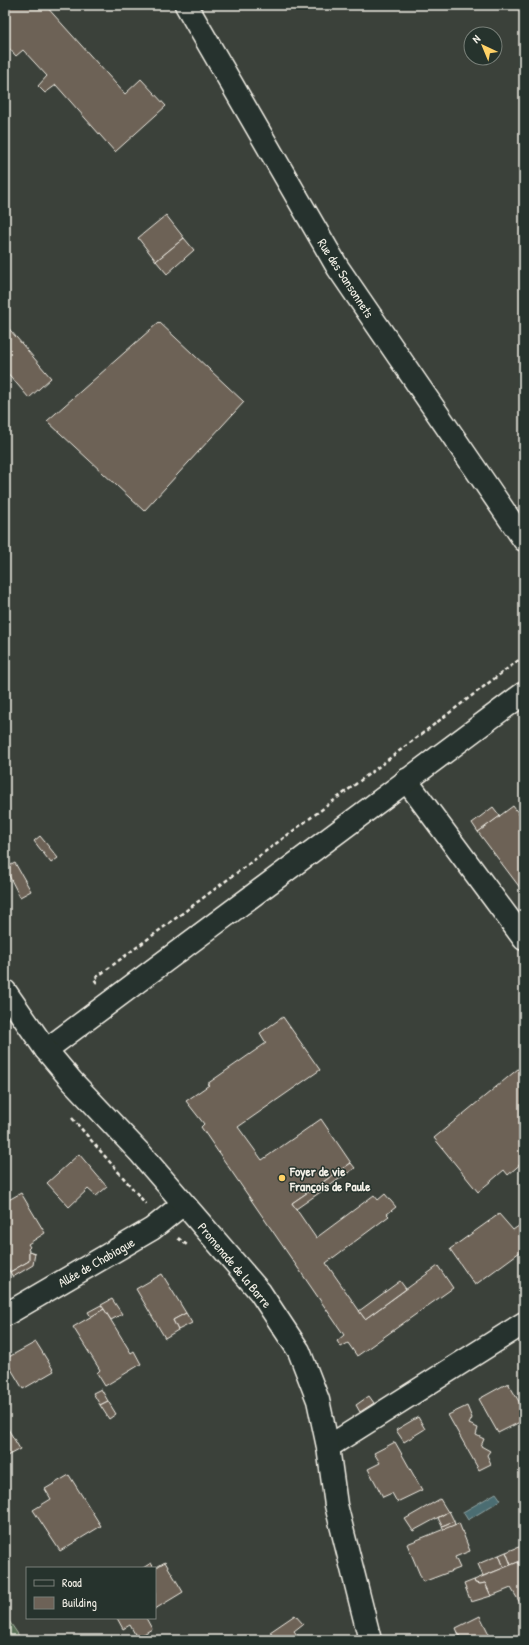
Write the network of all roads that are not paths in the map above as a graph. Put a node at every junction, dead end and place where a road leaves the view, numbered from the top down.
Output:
1 (186, 5) edge
2 (524, 540) edge
3 (524, 693) edge
4 (406, 780) junction
5 (524, 939) edge
6 (5, 991) edge
7 (46, 1050) junction
8 (183, 1204) junction
9 (5, 1315) edge
10 (524, 1323) edge
11 (328, 1447) junction
12 (370, 1640) edge

1 - 2 street, Rue des Sansonnets
3 - 4 street
4 - 5 street
4 - 7 street
6 - 7 street, Promenade de la Barre
7 - 8 street, Promenade de la Barre
8 - 9 street, Allée de Chabiague
8 - 11 street, Promenade de la Barre
10 - 11 street
11 - 12 street, Promenade de la Barre

